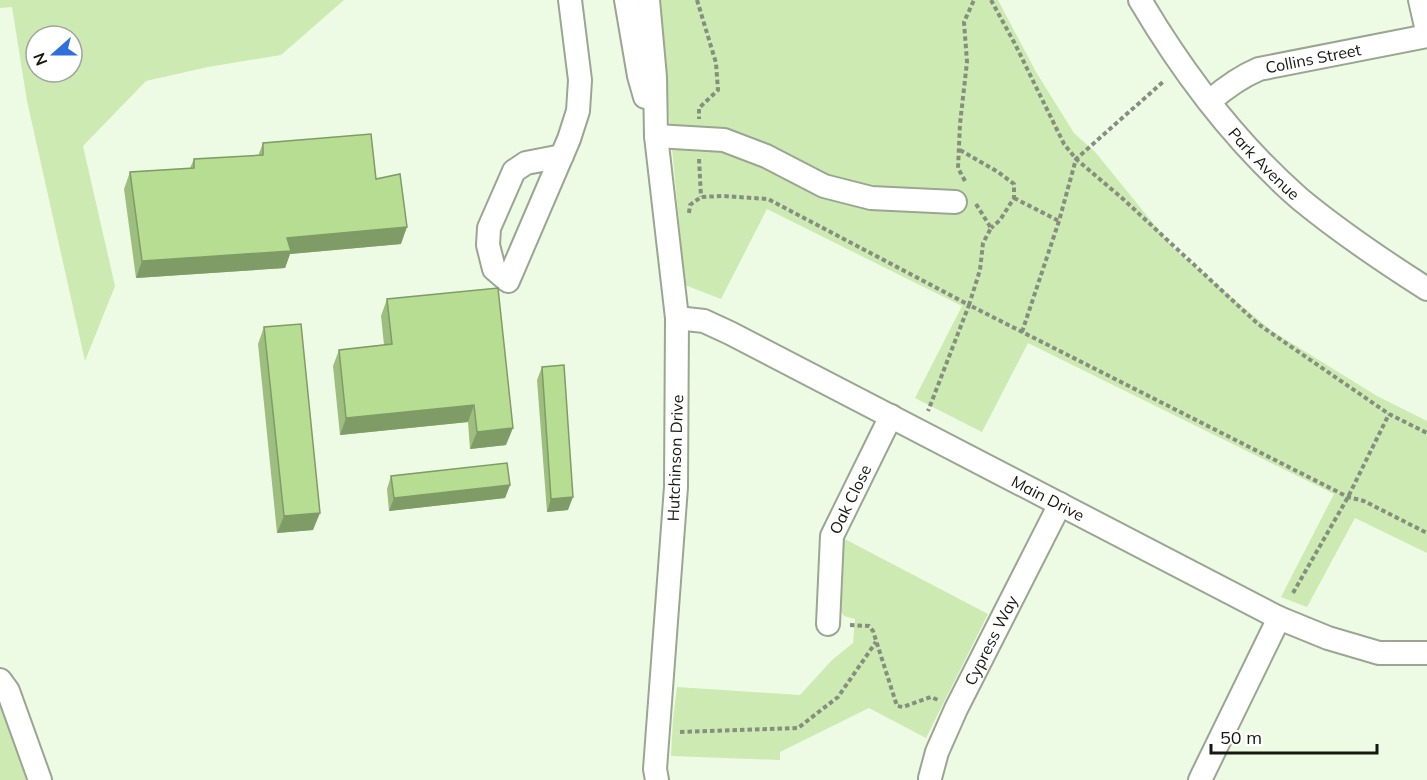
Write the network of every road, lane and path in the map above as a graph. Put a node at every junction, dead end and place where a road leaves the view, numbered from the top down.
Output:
1 (570, 0) edge
2 (626, 0) edge
3 (648, 0) edge
4 (697, 0) edge
5 (974, 0) edge
6 (991, 0) edge
7 (1140, 0) edge
8 (1420, 0) edge
9 (1427, 34) edge
10 (1164, 81) dead end
11 (1210, 102) junction
12 (656, 136) junction
13 (698, 140) junction
14 (960, 150) junction
15 (562, 156) junction
16 (1076, 159) junction
17 (966, 196) junction
18 (701, 197) junction
19 (1014, 198) junction
20 (688, 218) dead end
21 (1059, 221) junction
22 (991, 228) junction
23 (1427, 289) edge
24 (969, 305) junction
25 (677, 318) junction
26 (1022, 332) junction
27 (1389, 414) junction
28 (891, 416) junction
29 (921, 432) junction
30 (1427, 433) edge
31 (1348, 497) junction
32 (1060, 504) junction
33 (1427, 533) edge
34 (1293, 593) dead end
35 (1279, 618) junction
36 (828, 624) joint
37 (876, 642) junction
38 (1427, 653) edge
39 (0, 680) edge
40 (956, 709) junction
41 (658, 733) junction
42 (40, 780) edge
43 (657, 780) edge
44 (930, 780) edge
45 (1200, 780) edge

1 - 15 street
2 - 12 street, Hutchinson Drive
3 - 12 street, Hutchinson Drive
4 - 13 path
5 - 14 path
6 - 16 path
7 - 11 street, Park Avenue
8 - 9 street
9 - 11 street, Collins Street
10 - 16 path
11 - 23 street, Park Avenue
12 - 13 street
12 - 25 street, Hutchinson Drive
13 - 17 street
13 - 18 path
14 - 17 path
14 - 19 path
15 - 15 street
16 - 21 path
16 - 27 path
17 - 22 path
18 - 20 path
18 - 24 path
19 - 21 path
19 - 22 path
21 - 26 path
22 - 24 path
24 - 26 path
24 - 29 path
25 - 28 street, Main Drive
25 - 41 street, Hutchinson Drive
26 - 31 path
27 - 30 path
27 - 31 path
28 - 29 street, Main Drive
28 - 36 street, Oak Close
29 - 32 street, Main Drive
31 - 33 path
31 - 34 path
32 - 35 street, Main Drive
32 - 40 street, Cypress Way
35 - 38 street, Main Drive
35 - 45 street
36 - 37 path
37 - 40 path
37 - 41 path
39 - 42 street
40 - 44 street, Cypress Way
41 - 43 street, Hutchinson Drive

